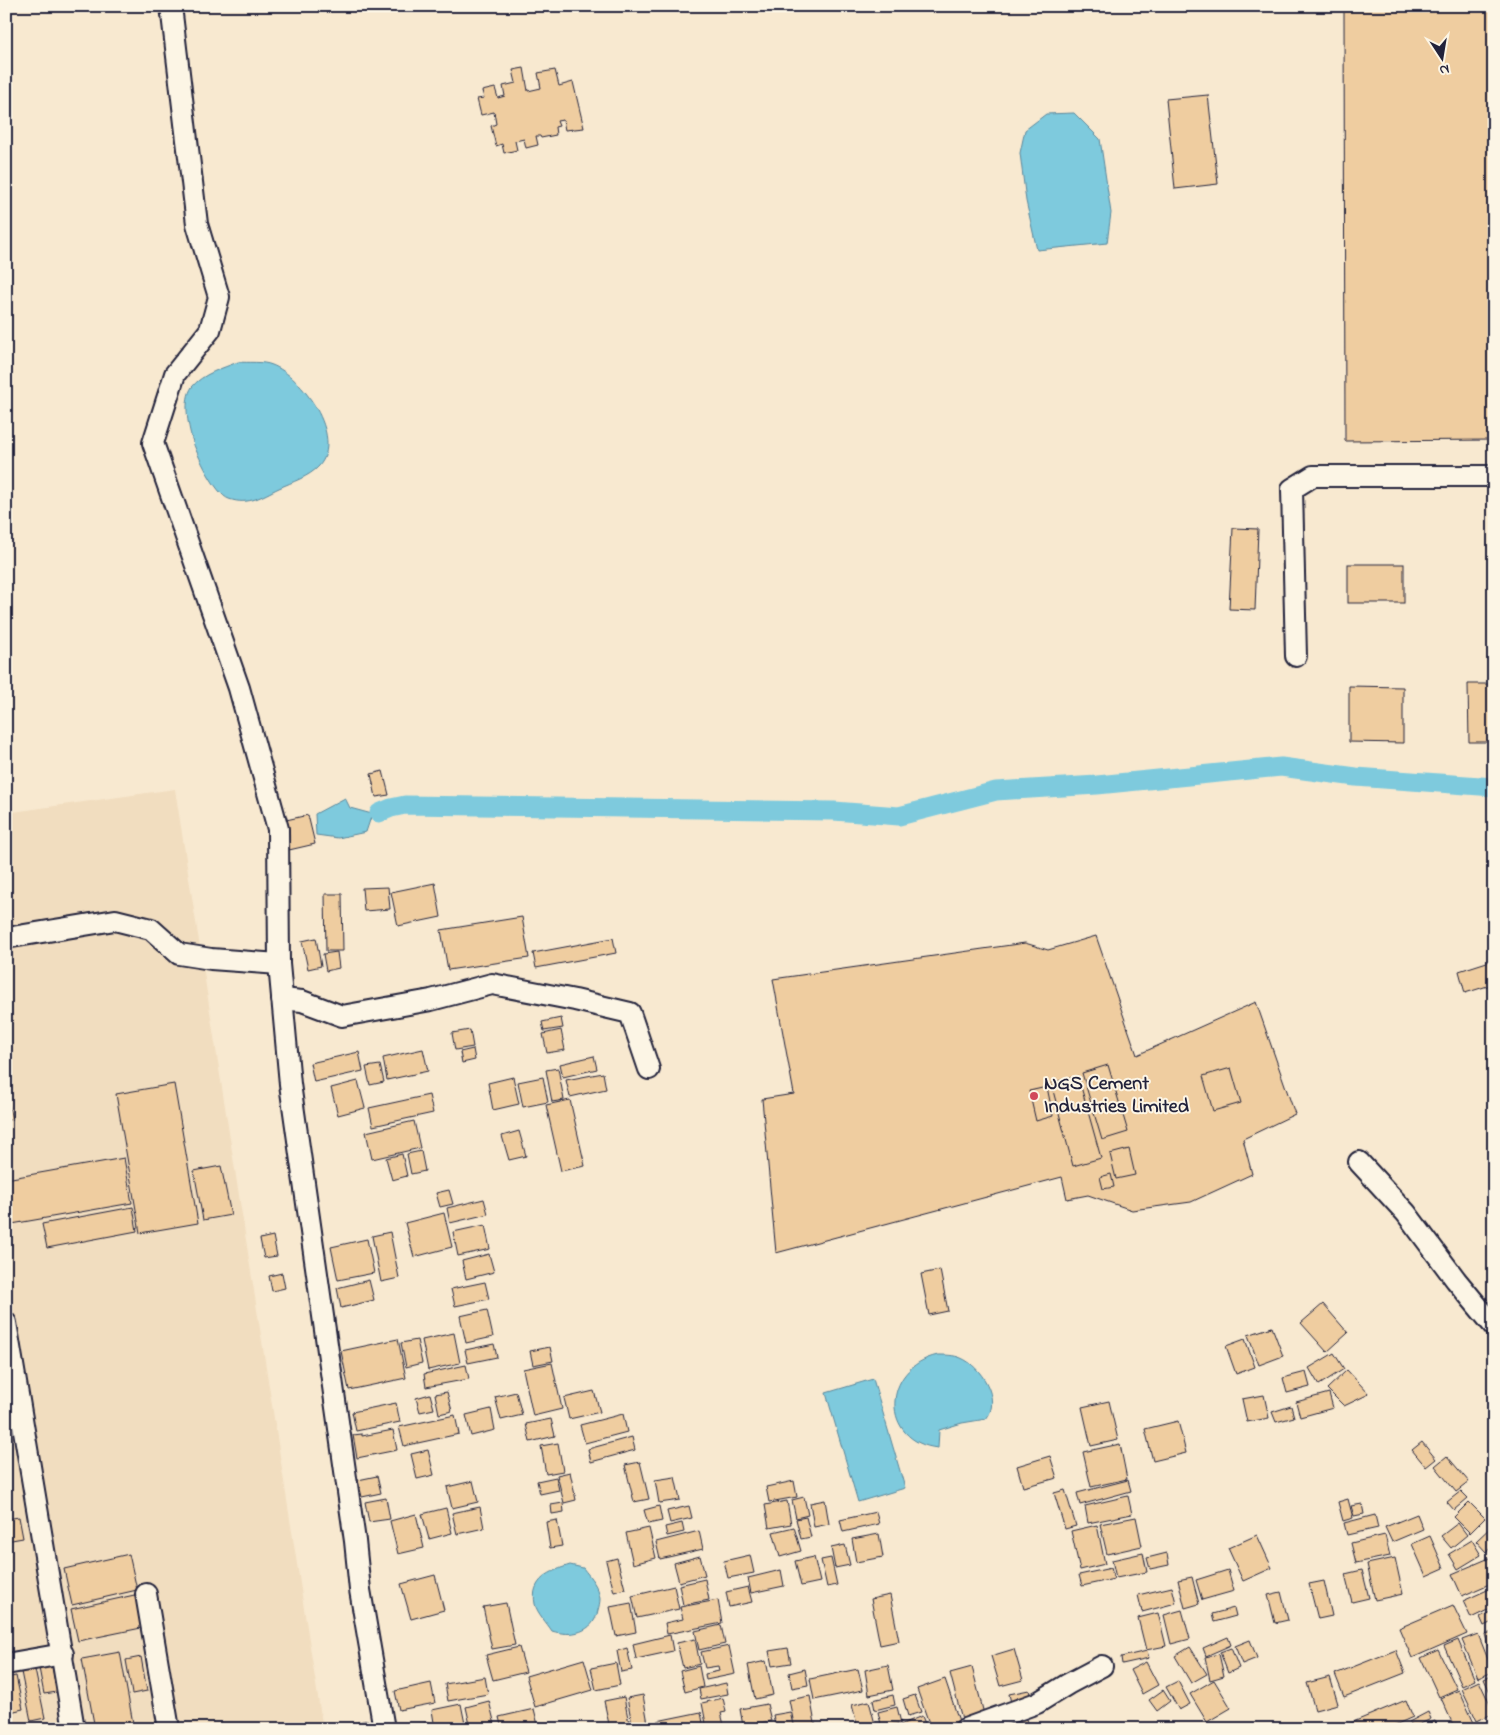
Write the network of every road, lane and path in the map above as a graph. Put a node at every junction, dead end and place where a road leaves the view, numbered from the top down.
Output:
1 (171, 6) edge
2 (1494, 476) edge
3 (1296, 656) dead end
4 (6, 938) edge
5 (279, 964) junction
6 (282, 999) junction
7 (648, 1069) dead end
8 (1358, 1162) dead end
9 (6, 1323) edge
10 (1494, 1326) edge
11 (12, 1392) edge
12 (146, 1594) dead end
13 (63, 1654) junction
14 (6, 1664) edge
15 (1102, 1666) dead end
16 (74, 1729) edge
17 (169, 1729) edge
18 (384, 1729) edge
19 (965, 1729) edge

1 - 5 street
2 - 3 street
4 - 5 street
5 - 6 street
6 - 7 street
6 - 18 street
8 - 10 street
9 - 11 street
11 - 13 street
12 - 17 street
13 - 14 street
13 - 16 street
15 - 19 street

